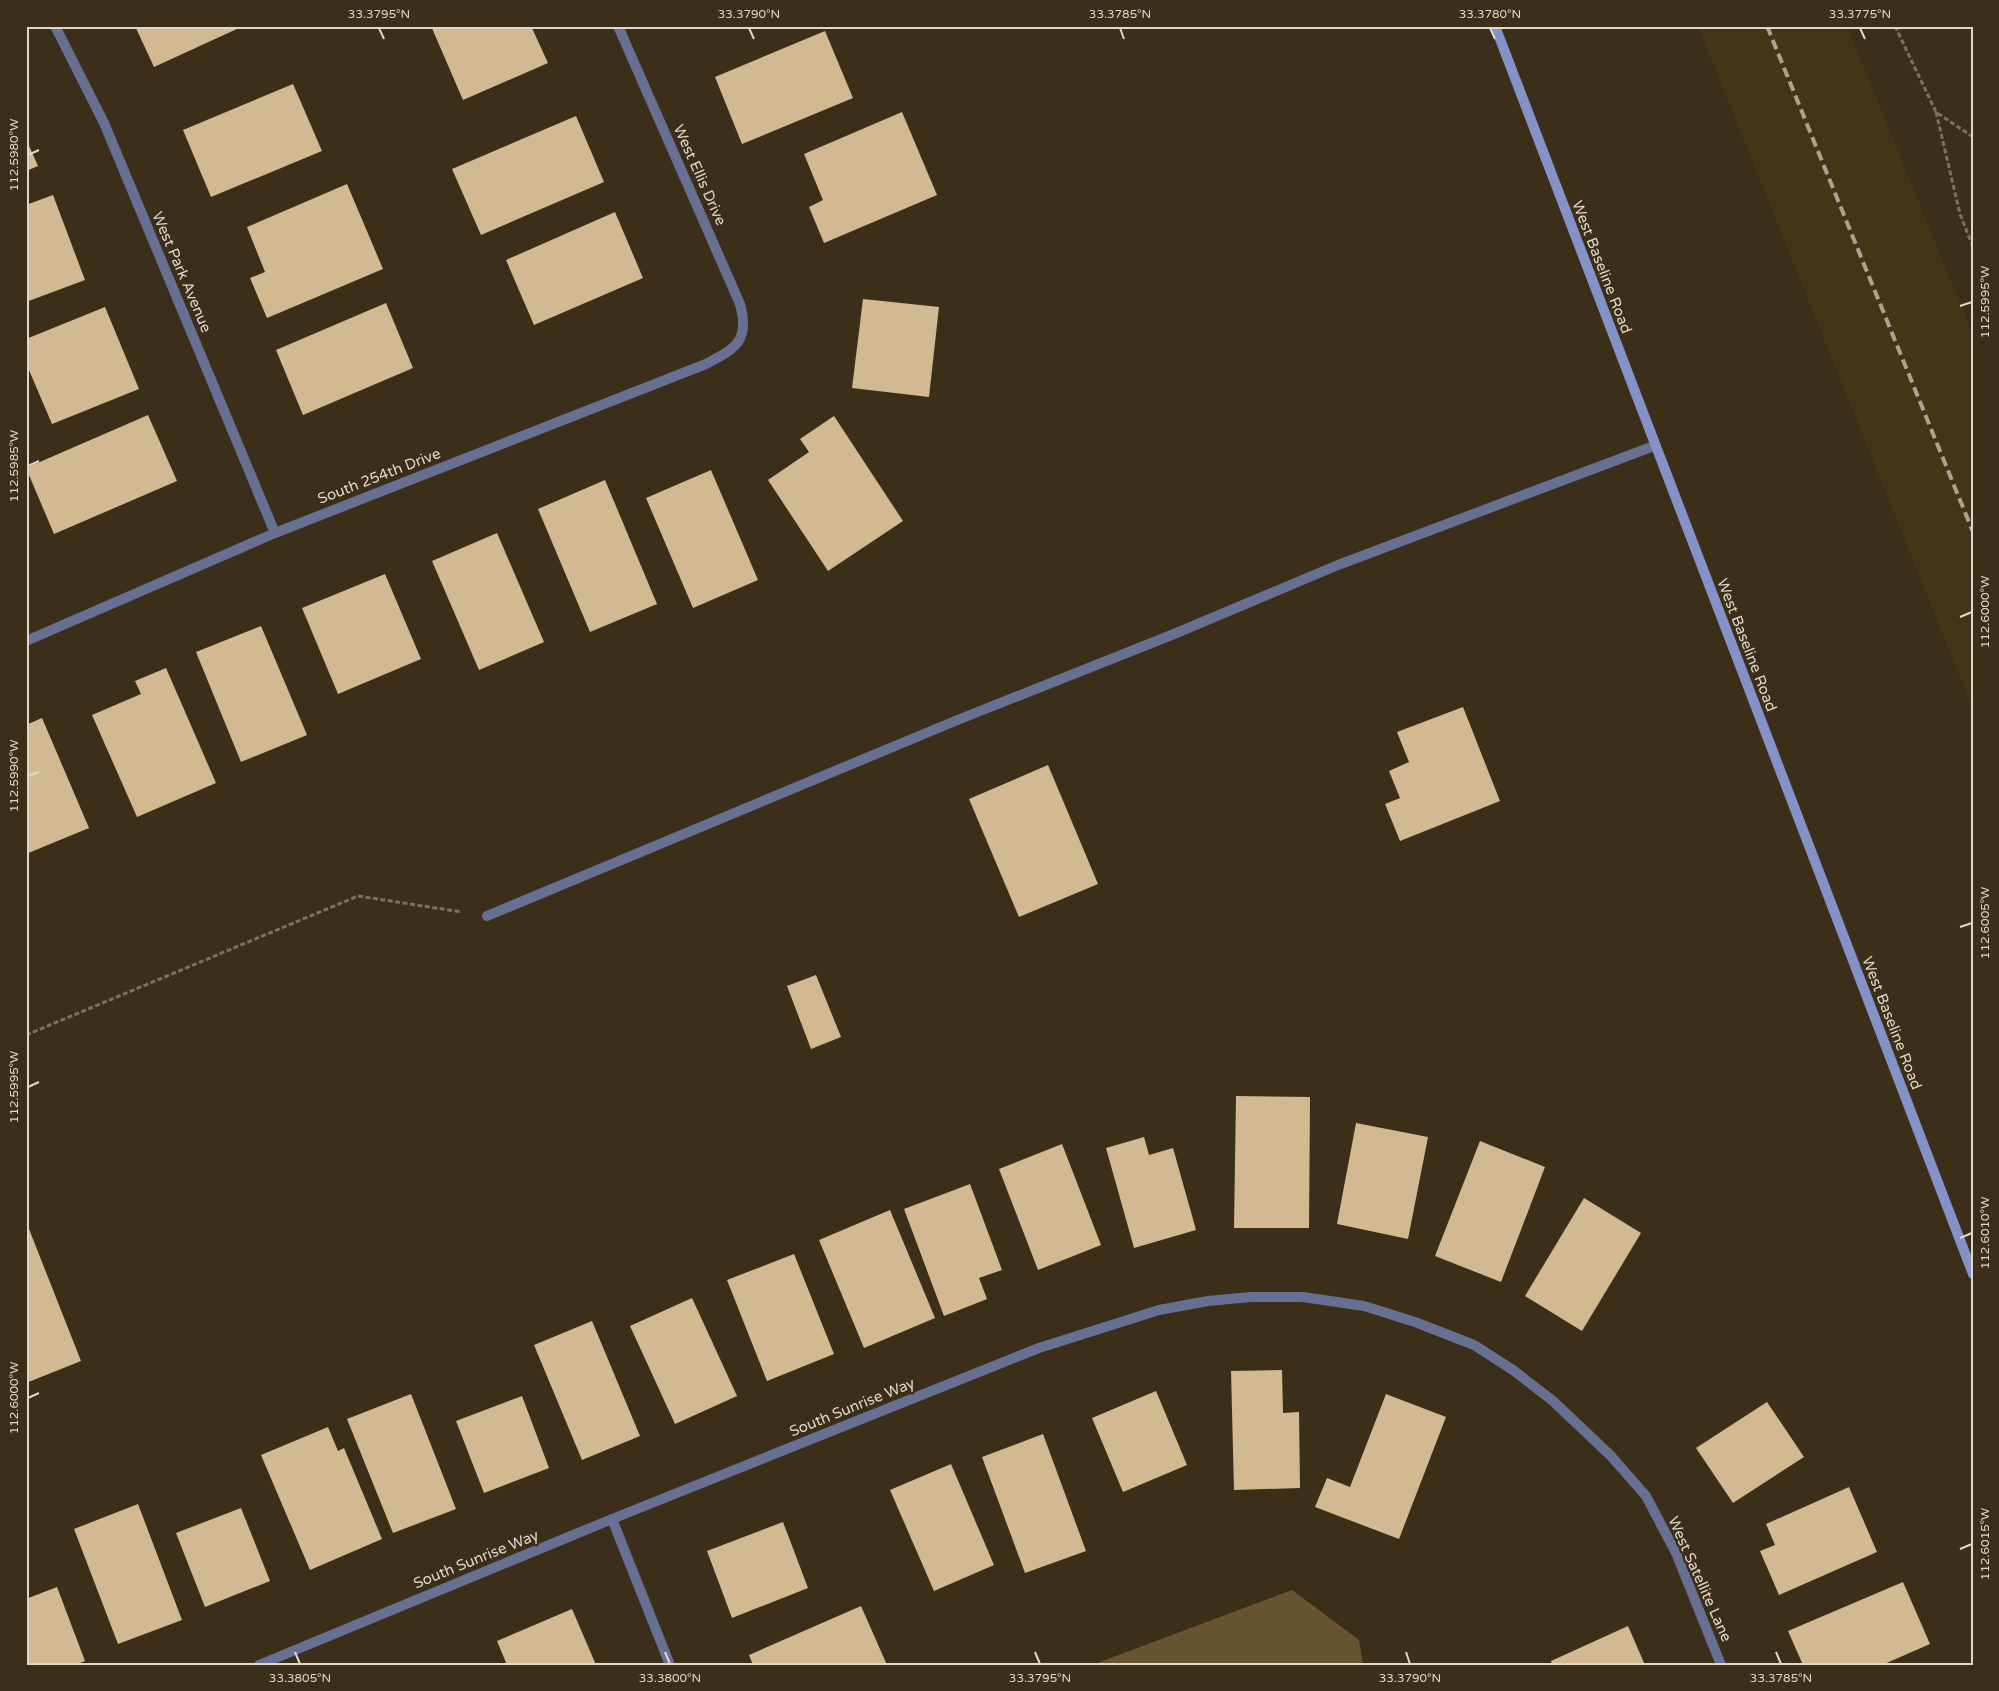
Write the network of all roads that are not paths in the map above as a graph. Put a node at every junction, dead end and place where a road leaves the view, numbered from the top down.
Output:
1 (55, 26) edge
2 (618, 26) edge
3 (1494, 26) edge
4 (742, 339) joint
5 (1654, 446) junction
6 (275, 533) junction
7 (26, 641) edge
8 (487, 916) road end
9 (1973, 1274) edge
10 (1474, 1345) joint
11 (612, 1519) junction
12 (259, 1665) edge
13 (670, 1665) edge
14 (1721, 1665) edge

1 - 6 street, West Park Avenue
2 - 4 street, West Ellis Drive
3 - 5 main road, West Baseline Road
4 - 6 street, South 254th Drive
5 - 8 street
5 - 9 main road, West Baseline Road
6 - 7 street, South 254th Drive
10 - 11 street, South Sunrise Way
10 - 14 street, West Satellite Lane
11 - 12 street, South Sunrise Way
11 - 13 street

